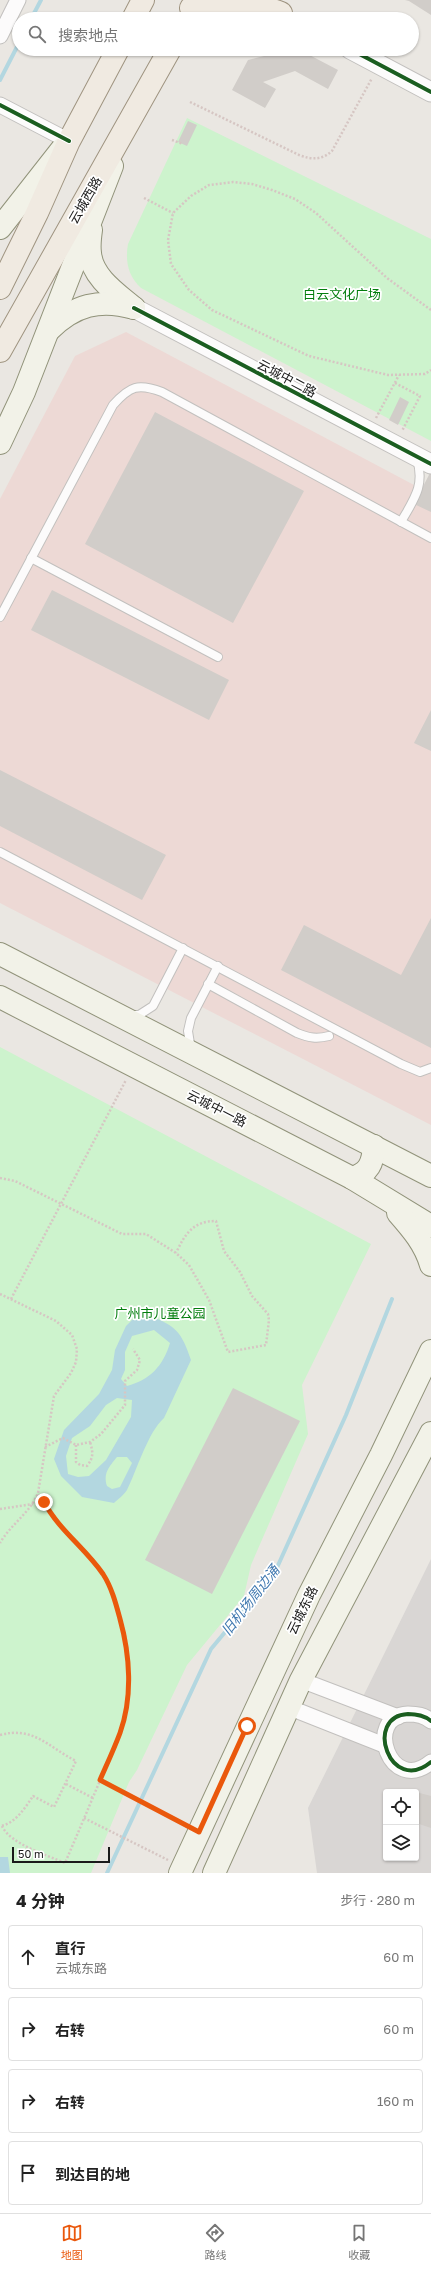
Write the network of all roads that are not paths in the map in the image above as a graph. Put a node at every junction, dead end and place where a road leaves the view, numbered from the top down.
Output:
1 (18, 0) edge
2 (143, 0) edge
3 (190, 9) edge
4 (279, 11) edge
5 (137, 12) edge
6 (0, 36) edge
7 (114, 56) edge
8 (166, 56) edge
9 (363, 56) edge
10 (431, 92) edge
11 (0, 105) edge
12 (123, 134) junction
13 (70, 141) junction
14 (91, 220) junction
15 (0, 228) edge
16 (0, 288) edge
17 (134, 308) junction
18 (47, 332) junction
19 (0, 350) edge
20 (0, 443) edge
21 (424, 460) edge
22 (401, 522) junction
23 (431, 538) edge
24 (31, 558) junction
25 (0, 617) edge
26 (218, 656) dead end
27 (0, 852) edge
28 (183, 948) junction
29 (0, 954) edge
30 (218, 966) junction
31 (208, 984) junction
32 (0, 997) edge
33 (117, 1015) junction
34 (329, 1036) dead end
35 (192, 1053) junction
36 (431, 1068) edge
37 (374, 1146) junction
38 (431, 1165) edge
39 (431, 1176) edge
40 (352, 1178) junction
41 (387, 1199) junction
42 (431, 1226) edge
43 (431, 1265) edge
44 (431, 1351) edge
45 (431, 1433) edge
46 (301, 1680) junction
47 (288, 1707) junction
48 (398, 1717) junction
49 (431, 1721) edge
50 (384, 1745) junction
51 (431, 1762) edge
52 (182, 1870) edge
53 (216, 1873) edge

1 - 6 street
2 - 5 main road
3 - 4 main road
7 - 13 main road
8 - 12 main road, 云城西路
9 - 10 street
11 - 13 street
12 - 14 main road
12 - 19 main road, 云城西路
13 - 15 main road
13 - 16 main road
14 - 17 main road
14 - 18 main road
17 - 18 main road
17 - 21 street, 云城中二路
18 - 20 main road
21 - 22 lane
22 - 23 lane
22 - 24 lane
24 - 25 lane
24 - 26 lane
27 - 28 lane
28 - 30 lane
28 - 33 lane
29 - 33 main road
30 - 31 lane
30 - 36 lane
31 - 34 lane
31 - 35 lane
32 - 40 main road, 云城中一路
33 - 35 main road
35 - 37 main road
37 - 38 main road
37 - 39 main road
37 - 40 main road
40 - 41 main road, 云城中一路
41 - 42 main road, 云城中一路
41 - 43 main road
44 - 52 main road, 云城东路
45 - 46 main road
46 - 47 main road
46 - 48 street
47 - 50 street
47 - 53 main road
48 - 49 street
48 - 50 street
50 - 51 street

